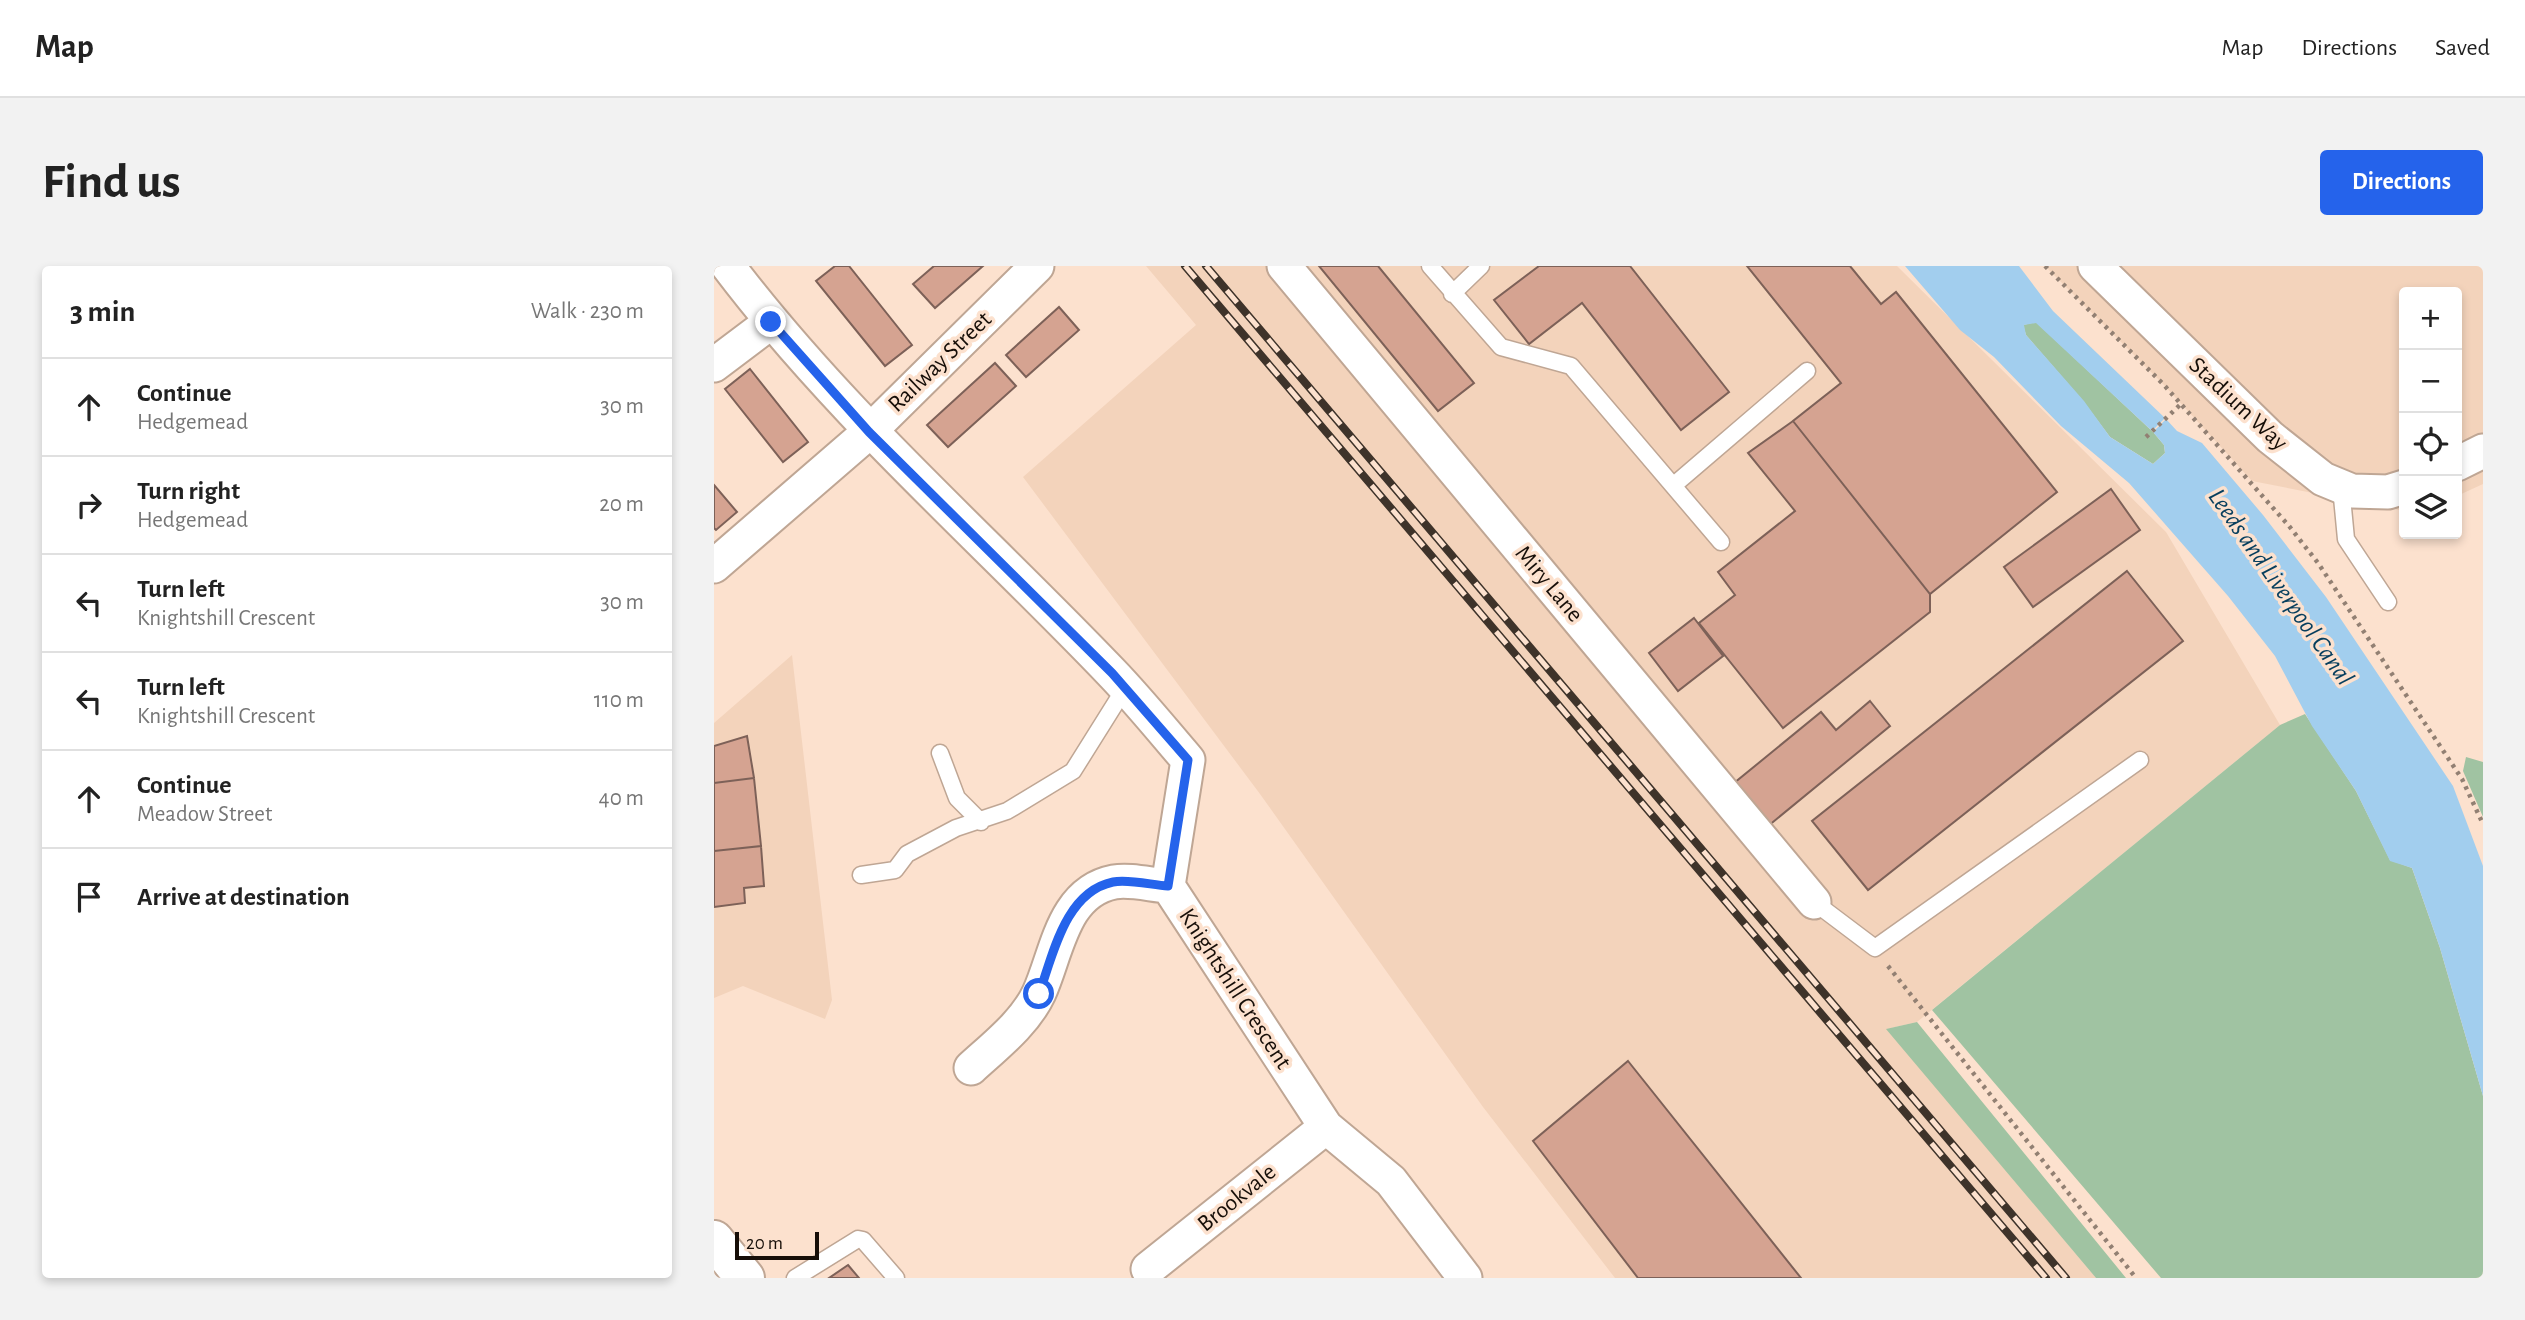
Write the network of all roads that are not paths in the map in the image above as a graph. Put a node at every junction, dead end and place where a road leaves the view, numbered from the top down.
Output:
1 (728, 266) edge
2 (1037, 266) edge
3 (1284, 266) edge
4 (1430, 266) edge
5 (1481, 266) edge
6 (2095, 266) edge
7 (1452, 294) junction
8 (771, 322) junction
9 (714, 365) edge
10 (1807, 371) dead end
11 (869, 432) junction
12 (2483, 451) edge
13 (2462, 462) edge
14 (1674, 485) junction
15 (2341, 487) junction
16 (2399, 489) edge
17 (1721, 542) dead end
18 (714, 566) edge
19 (2388, 602) dead end
20 (1125, 688) junction
21 (940, 752) dead end
22 (2140, 760) dead end
23 (981, 822) junction
24 (861, 875) dead end
25 (1168, 886) junction
26 (1814, 902) joint
27 (971, 1068) dead end
28 (1326, 1127) junction
29 (714, 1240) edge
30 (1148, 1269) dead end
31 (745, 1278) edge
32 (794, 1278) edge
33 (896, 1278) edge
34 (1465, 1278) edge

1 - 8 street, Knightshill Crescent
2 - 11 street, Railway Street
3 - 26 street, Miry Lane
4 - 7 lane
5 - 7 lane
6 - 15 street, Stadium Way
7 - 14 lane
8 - 9 street
8 - 11 street, Knightshill Crescent
10 - 14 lane
11 - 18 street, Railway Street
11 - 20 street, Knightshill Crescent
12 - 13 street
14 - 17 lane
15 - 16 street, Stadium Way
15 - 19 lane
20 - 23 lane
20 - 25 street, Knightshill Crescent
21 - 23 lane
22 - 26 lane
23 - 24 lane
25 - 27 street
25 - 28 street, Knightshill Crescent
28 - 30 street, Brookvale
28 - 34 street, Knightshill Crescent
29 - 31 main road
32 - 33 lane

